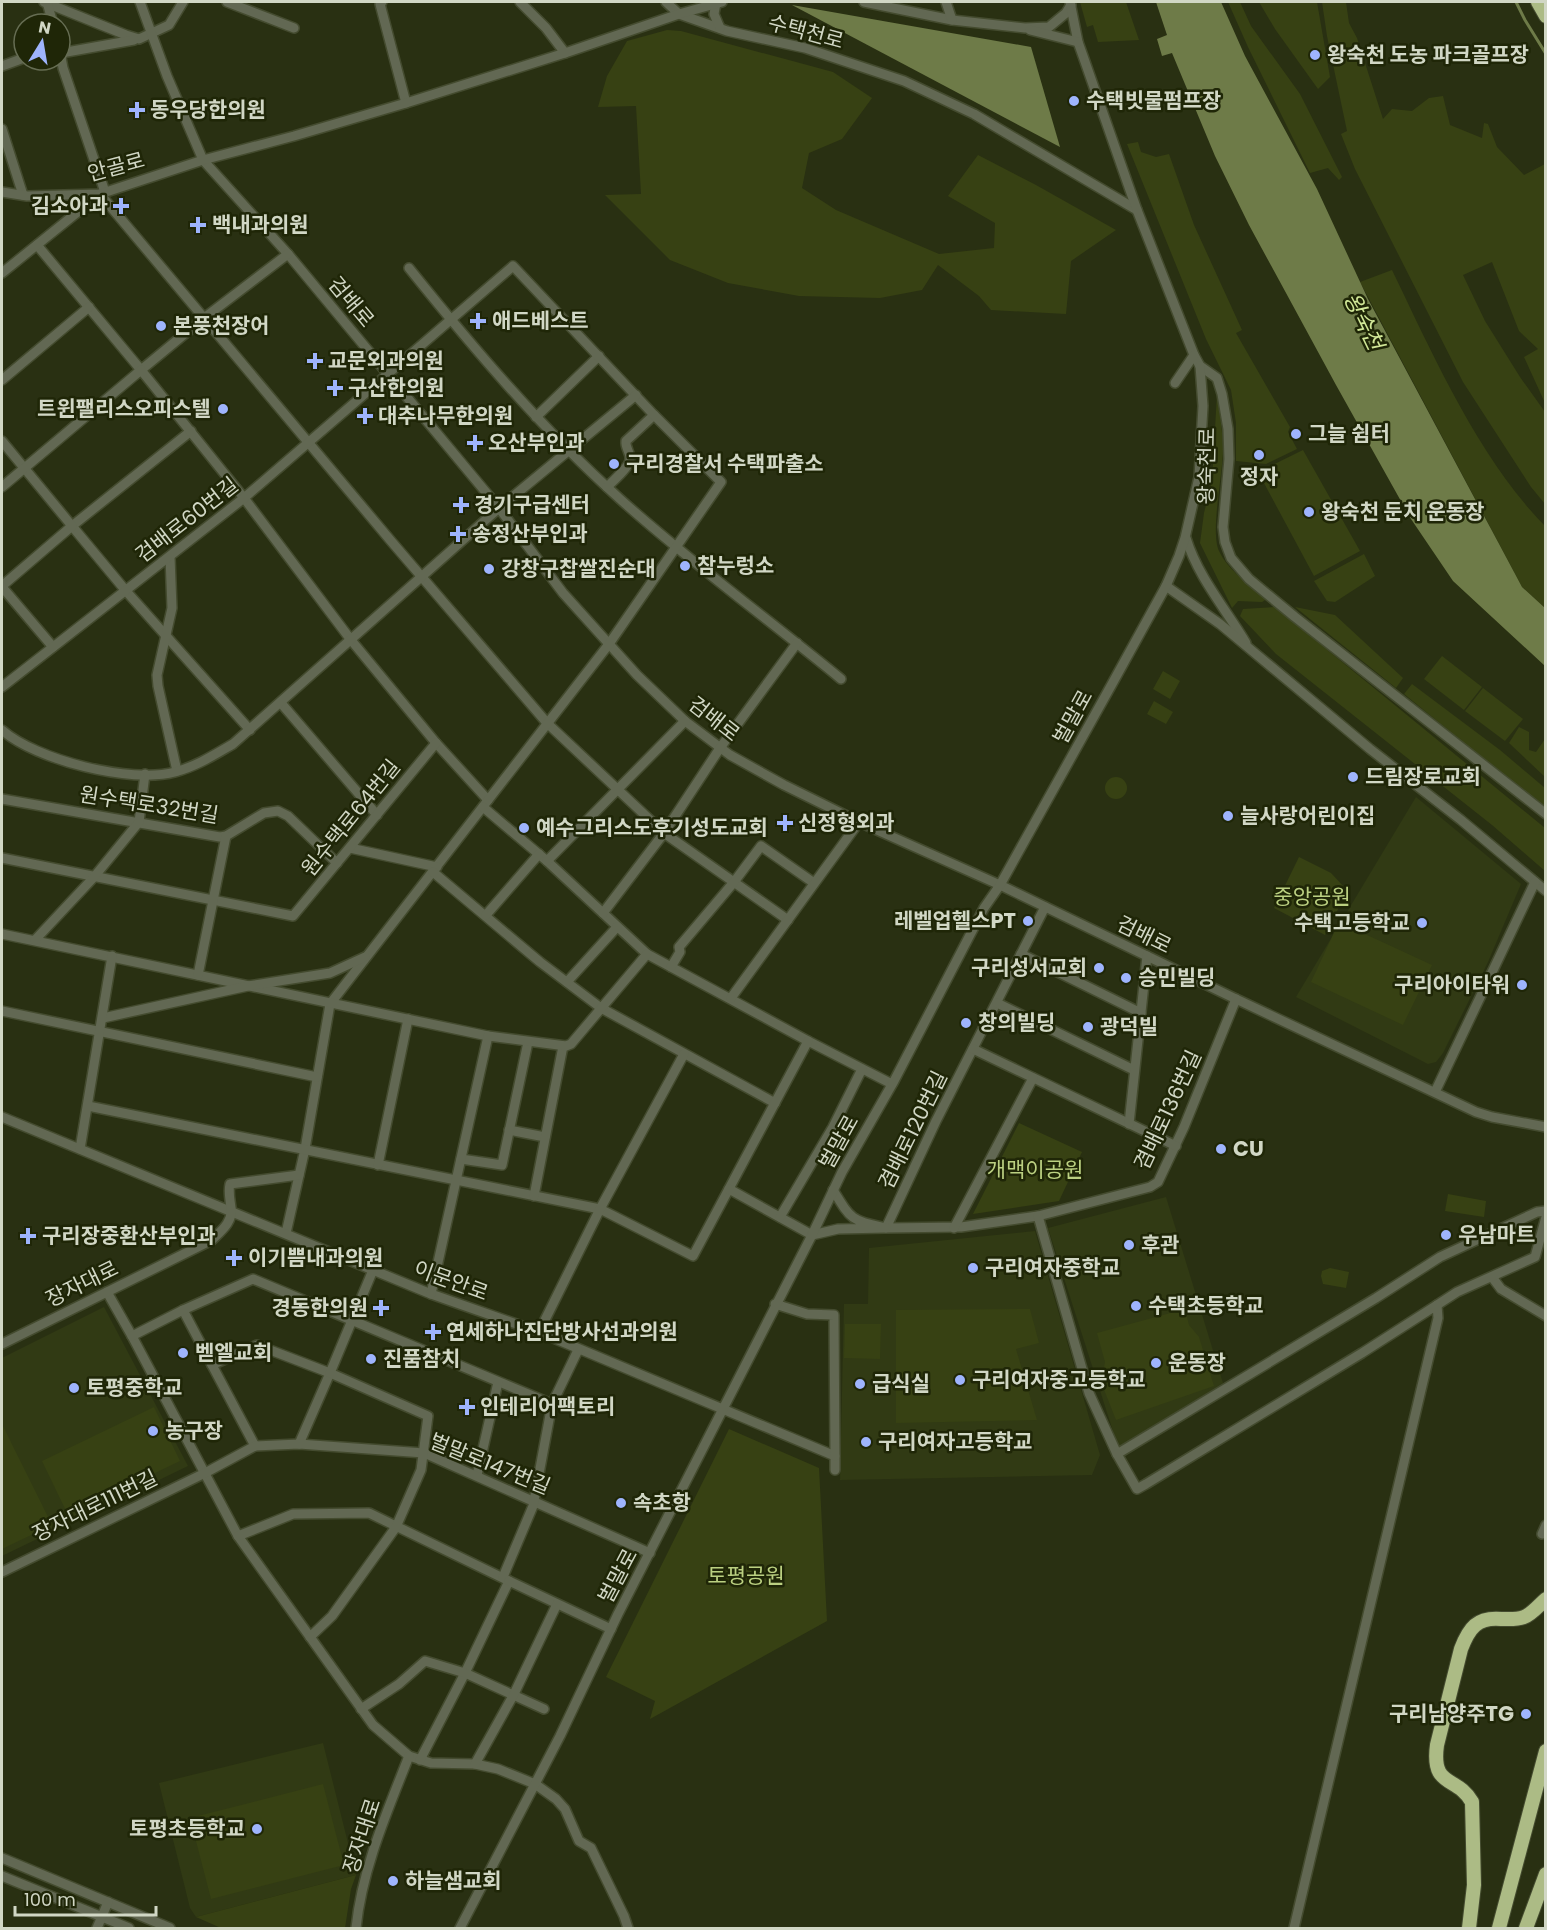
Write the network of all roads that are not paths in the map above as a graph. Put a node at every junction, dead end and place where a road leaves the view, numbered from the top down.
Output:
1 (46, 2) edge
2 (140, 2) edge
3 (183, 2) edge
4 (226, 2) edge
5 (379, 2) edge
6 (520, 2) edge
7 (666, 2) edge
8 (719, 2) edge
9 (864, 2) edge
10 (946, 2) edge
11 (1538, 2) edge
12 (1071, 3) edge
13 (679, 14) junction
14 (1545, 16) edge
15 (952, 20) junction
16 (294, 28) dead end
17 (720, 28) junction
18 (1025, 28) junction
19 (151, 34) junction
20 (140, 39) junction
21 (1078, 42) junction
22 (72, 50) edge
23 (565, 53) junction
24 (64, 72) edge
25 (406, 103) junction
26 (2, 129) edge
27 (203, 160) junction
28 (2, 192) edge
29 (103, 193) junction
30 (23, 195) junction
31 (1137, 210) junction
32 (37, 245) junction
33 (288, 254) junction
34 (409, 268) dead end
35 (2, 273) edge
36 (89, 307) junction
37 (204, 318) junction
38 (451, 320) junction
39 (1194, 355) junction
40 (599, 356) junction
41 (1200, 366) junction
42 (141, 370) junction
43 (388, 376) junction
44 (2, 380) edge
45 (1175, 382) dead end
46 (636, 394) junction
47 (654, 415) junction
48 (536, 417) junction
49 (191, 431) junction
50 (2, 441) edge
51 (309, 443) junction
52 (569, 450) junction
53 (24, 468) junction
54 (2, 487) edge
55 (607, 487) junction
56 (244, 498) junction
57 (499, 508) junction
58 (72, 526) junction
59 (1185, 538) junction
60 (677, 546) junction
61 (170, 557) junction
62 (422, 577) junction
63 (2, 586) edge
64 (1166, 586) junction
65 (126, 591) junction
66 (166, 636) junction
67 (351, 640) junction
68 (797, 643) junction
69 (609, 644) junction
70 (53, 647) junction
71 (1250, 650) junction
72 (842, 679) dead end
73 (3, 682) edge
74 (281, 703) junction
75 (685, 721) junction
76 (547, 723) junction
77 (2, 730) edge
78 (250, 730) junction
79 (436, 743) junction
80 (720, 748) junction
81 (177, 771) junction
82 (145, 774) junction
83 (617, 789) junction
84 (2, 799) edge
85 (485, 804) junction
86 (1545, 814) edge
87 (377, 815) junction
88 (139, 822) junction
89 (859, 822) junction
90 (664, 833) junction
91 (226, 836) junction
92 (350, 848) junction
93 (543, 857) junction
94 (2, 858) edge
95 (337, 863) junction
96 (435, 870) junction
97 (94, 877) junction
98 (734, 882) junction
99 (1535, 882) junction
100 (814, 883) junction
101 (1000, 885) junction
102 (1545, 891) edge
103 (214, 901) junction
104 (1045, 907) junction
105 (603, 913) junction
106 (486, 915) junction
107 (788, 920) junction
108 (617, 927) junction
109 (2, 934) edge
110 (35, 940) junction
111 (647, 954) junction
112 (1021, 954) junction
113 (369, 955) junction
114 (112, 956) junction
115 (1147, 956) junction
116 (671, 967) junction
117 (198, 975) junction
118 (567, 982) junction
119 (248, 986) junction
120 (730, 998) junction
121 (1236, 999) junction
122 (997, 1003) junction
123 (330, 1004) junction
124 (601, 1008) junction
125 (2, 1011) edge
126 (1141, 1013) junction
127 (103, 1018) junction
128 (408, 1019) junction
129 (101, 1031) junction
130 (488, 1036) junction
131 (808, 1041) junction
132 (528, 1042) junction
133 (563, 1046) junction
134 (974, 1049) junction
135 (684, 1054) junction
136 (862, 1069) junction
137 (1134, 1070) junction
138 (317, 1077) junction
139 (1033, 1078) junction
140 (892, 1084) junction
141 (1435, 1092) junction
142 (775, 1103) junction
143 (88, 1106) junction
144 (2, 1117) edge
145 (1129, 1124) junction
146 (1545, 1127) edge
147 (509, 1130) junction
148 (545, 1137) junction
149 (1176, 1146) junction
150 (80, 1149) junction
151 (305, 1149) junction
152 (461, 1159) junction
153 (378, 1165) junction
154 (299, 1175) junction
155 (456, 1181) junction
156 (729, 1189) junction
157 (833, 1190) junction
158 (534, 1196) junction
159 (600, 1209) junction
160 (1545, 1211) edge
161 (232, 1212) junction
162 (1038, 1216) junction
163 (780, 1217) junction
164 (1545, 1217) edge
165 (886, 1228) junction
166 (954, 1228) junction
167 (286, 1233) junction
168 (812, 1235) junction
169 (373, 1270) junction
170 (1492, 1277) junction
171 (107, 1292) junction
172 (431, 1294) junction
173 (775, 1304) junction
174 (1437, 1305) junction
175 (183, 1310) junction
176 (1545, 1316) edge
177 (352, 1321) junction
178 (539, 1332) junction
179 (132, 1336) junction
180 (2, 1344) edge
181 (578, 1350) junction
182 (212, 1365) junction
183 (330, 1373) junction
184 (498, 1382) junction
185 (552, 1404) junction
186 (722, 1410) junction
187 (299, 1444) junction
188 (255, 1446) junction
189 (424, 1453) junction
190 (1117, 1454) junction
191 (836, 1456) junction
192 (835, 1470) dead end
193 (205, 1473) junction
194 (477, 1475) junction
195 (534, 1501) junction
196 (396, 1527) junction
197 (238, 1536) junction
198 (650, 1553) junction
199 (2, 1572) edge
200 (506, 1579) junction
201 (1545, 1599) edge
202 (557, 1604) junction
203 (611, 1629) junction
204 (310, 1637) junction
205 (465, 1673) junction
206 (514, 1694) junction
207 (361, 1708) junction
208 (544, 1709) dead end
209 (1545, 1751) edge
210 (409, 1756) junction
211 (420, 1760) junction
212 (475, 1764) junction
213 (535, 1784) junction
214 (2, 1858) edge
215 (1545, 1874) edge
216 (2, 1876) edge
217 (108, 1902) junction
218 (101, 1917) junction
219 (97, 1929) edge
220 (129, 1929) edge
221 (170, 1929) edge
222 (356, 1929) edge
223 (460, 1929) edge
224 (628, 1929) edge
225 (1294, 1929) edge
226 (1469, 1929) edge
227 (1498, 1929) edge
228 (1526, 1929) edge

1 - 20 street
2 - 19 street, 검배로
3 - 19 street
4 - 16 street
5 - 25 street
6 - 23 street
7 - 13 street
8 - 13 street
8 - 17 street
9 - 15 street
10 - 15 street
11 - 14 highway
12 - 18 street
12 - 21 street, 왕숙천로
13 - 17 street, 수택천로
13 - 23 street
15 - 18 street
17 - 31 street, 수택천로
18 - 21 street
19 - 20 street
19 - 27 street, 검배로
20 - 22 street
21 - 31 street, 왕숙천로
23 - 25 street
24 - 29 street
25 - 27 street
26 - 30 street
27 - 29 street, 안골로
27 - 33 street, 검배로
28 - 30 street, 안골로
29 - 30 street, 안골로
29 - 32 street
29 - 37 street
31 - 39 street, 왕숙천로
32 - 35 street
32 - 36 street
33 - 37 street
33 - 43 street, 검배로
34 - 38 street
36 - 42 street
36 - 44 street
37 - 42 street
37 - 51 street
38 - 40 street, 검배로60번길
38 - 43 street, 검배로60번길
38 - 48 street
39 - 41 street, 왕숙천로
39 - 45 street
40 - 46 street
40 - 48 street
41 - 59 street, 벌말로
41 - 86 street, 왕숙천로
42 - 49 street
42 - 53 street
43 - 51 street, 검배로60번길
43 - 57 street, 검배로
46 - 47 street
46 - 52 street
47 - 55 street
47 - 60 street
48 - 52 street
49 - 56 street
49 - 58 street
50 - 53 street
51 - 56 street, 검배로60번길
51 - 62 street
52 - 55 street
52 - 57 street
53 - 54 street
53 - 58 street
55 - 60 street
56 - 61 street, 검배로60번길
56 - 67 street
57 - 62 street
57 - 69 street, 검배로
58 - 63 street
58 - 65 street
59 - 64 street, 벌말로
59 - 71 street
60 - 68 street
60 - 69 street
61 - 65 street, 검배로60번길
61 - 66 street
62 - 67 street
62 - 76 street
63 - 70 street
64 - 71 street
64 - 101 street, 벌말로
65 - 66 street
65 - 70 street, 검배로60번길
66 - 78 street
66 - 81 street
67 - 74 street
67 - 79 street
68 - 72 street
68 - 80 street
69 - 75 street, 검배로
69 - 76 street
70 - 73 street, 검배로60번길
71 - 99 street
74 - 78 street
74 - 87 street
75 - 80 street, 검배로
75 - 83 street
76 - 83 street
76 - 85 street
77 - 82 street
78 - 81 street
79 - 85 street
79 - 87 street, 원수택로64번길
80 - 89 street, 검배로
80 - 90 street
81 - 82 street
82 - 88 street
83 - 90 street
83 - 93 street
84 - 88 street, 원수택로32번길
85 - 93 street
85 - 96 street
87 - 92 street, 원수택로64번길
88 - 91 street, 원수택로32번길
88 - 97 street
89 - 100 street
89 - 101 street, 검배로
90 - 98 street
90 - 105 street
91 - 95 street, 원수택로32번길
91 - 103 street
92 - 95 street, 원수택로64번길
92 - 96 street
93 - 105 street
93 - 106 street
94 - 97 street
95 - 103 street, 원수택로64번길
96 - 106 street
96 - 113 street
97 - 103 street
97 - 110 street
98 - 100 street
98 - 107 street
98 - 116 street
99 - 102 street
99 - 141 street
100 - 107 street
101 - 104 street, 검배로
101 - 140 street, 벌말로
103 - 117 street
104 - 112 street, 겸배로120번길
104 - 115 street, 검배로
105 - 108 street
106 - 118 street
107 - 120 street
108 - 111 street
108 - 118 street
109 - 110 street
110 - 114 street
111 - 116 street
111 - 124 street
112 - 122 street, 겸배로120번길
112 - 126 street
113 - 119 street
113 - 123 street
114 - 117 street
114 - 127 street
115 - 121 street, 검배로
115 - 126 street
116 - 120 street
117 - 119 street
118 - 124 street
119 - 123 street
119 - 127 street
120 - 131 street
121 - 141 street, 검배로
121 - 149 street, 겸배로136번길
122 - 134 street, 겸배로120번길
122 - 137 street
123 - 128 street
123 - 138 street
124 - 133 street
124 - 135 street
125 - 129 street
126 - 137 street
127 - 129 street
128 - 130 street
128 - 153 street
129 - 138 street
129 - 143 street
130 - 132 street
130 - 152 street
131 - 136 street
131 - 142 street
132 - 133 street
132 - 147 street
133 - 148 street
134 - 139 street
134 - 165 street, 겸배로120번길
135 - 142 street
135 - 159 street
136 - 140 street
136 - 163 street
137 - 145 street
138 - 151 street
139 - 145 street
139 - 166 street
140 - 157 street, 벌말로
141 - 146 street, 검배로
142 - 156 street
143 - 150 street
143 - 151 street
144 - 150 street, 이문안로
145 - 149 street
147 - 148 street
147 - 152 street
148 - 158 street
149 - 162 street, 겸배로136번길
150 - 161 street, 이문안로
151 - 153 street
151 - 154 street
152 - 155 street
153 - 155 street
154 - 161 street
154 - 167 street
155 - 158 street
155 - 172 street
156 - 159 street
156 - 163 street
157 - 165 street
157 - 168 street, 벌말로
158 - 159 street
159 - 178 street
160 - 190 street
161 - 167 street, 이문안로
161 - 171 street, 장자대로
162 - 166 street, 겸배로136번길
162 - 190 street
163 - 168 street
164 - 170 street
165 - 166 street, 겸배로136번길
165 - 168 street
167 - 169 street, 이문안로
168 - 173 street, 벌말로
169 - 172 street, 이문안로
169 - 177 street
170 - 174 street
170 - 176 street
171 - 179 street
171 - 180 street, 장자대로
172 - 178 street, 이문안로
173 - 186 street, 벌말로
173 - 191 street
174 - 190 street
174 - 225 street
175 - 177 street
175 - 179 street
175 - 182 street
177 - 183 street
177 - 184 street
178 - 181 street, 이문안로
179 - 193 street
181 - 185 street
181 - 186 street, 이문안로
182 - 183 street
182 - 188 street
183 - 187 street
183 - 189 street
184 - 185 street
184 - 194 street
185 - 195 street
186 - 191 street, 이문안로
186 - 198 street, 벌말로
187 - 188 street, 벌말로147번길
187 - 189 street, 벌말로147번길
188 - 193 street, 벌말로147번길
189 - 194 street, 벌말로147번길
189 - 196 street
191 - 192 street
193 - 197 street
193 - 199 street, 장자대로111번길
194 - 195 street, 벌말로147번길
195 - 198 street, 벌말로147번길
195 - 200 street
196 - 197 street
196 - 200 street
196 - 204 street
197 - 204 street
198 - 203 street, 벌말로
200 - 202 street
200 - 205 street
201 - 226 highway
202 - 203 street
202 - 206 street
203 - 213 street, 벌말로
204 - 207 street
205 - 206 street
205 - 207 street
205 - 211 street
206 - 208 street
206 - 212 street
207 - 210 street
209 - 227 highway
210 - 211 street
210 - 222 street, 장자대로
211 - 212 street
212 - 213 street
213 - 223 street, 벌말로
213 - 224 street
214 - 217 street
215 - 228 highway
216 - 218 street
217 - 218 street
217 - 221 street
218 - 219 street
218 - 220 street

